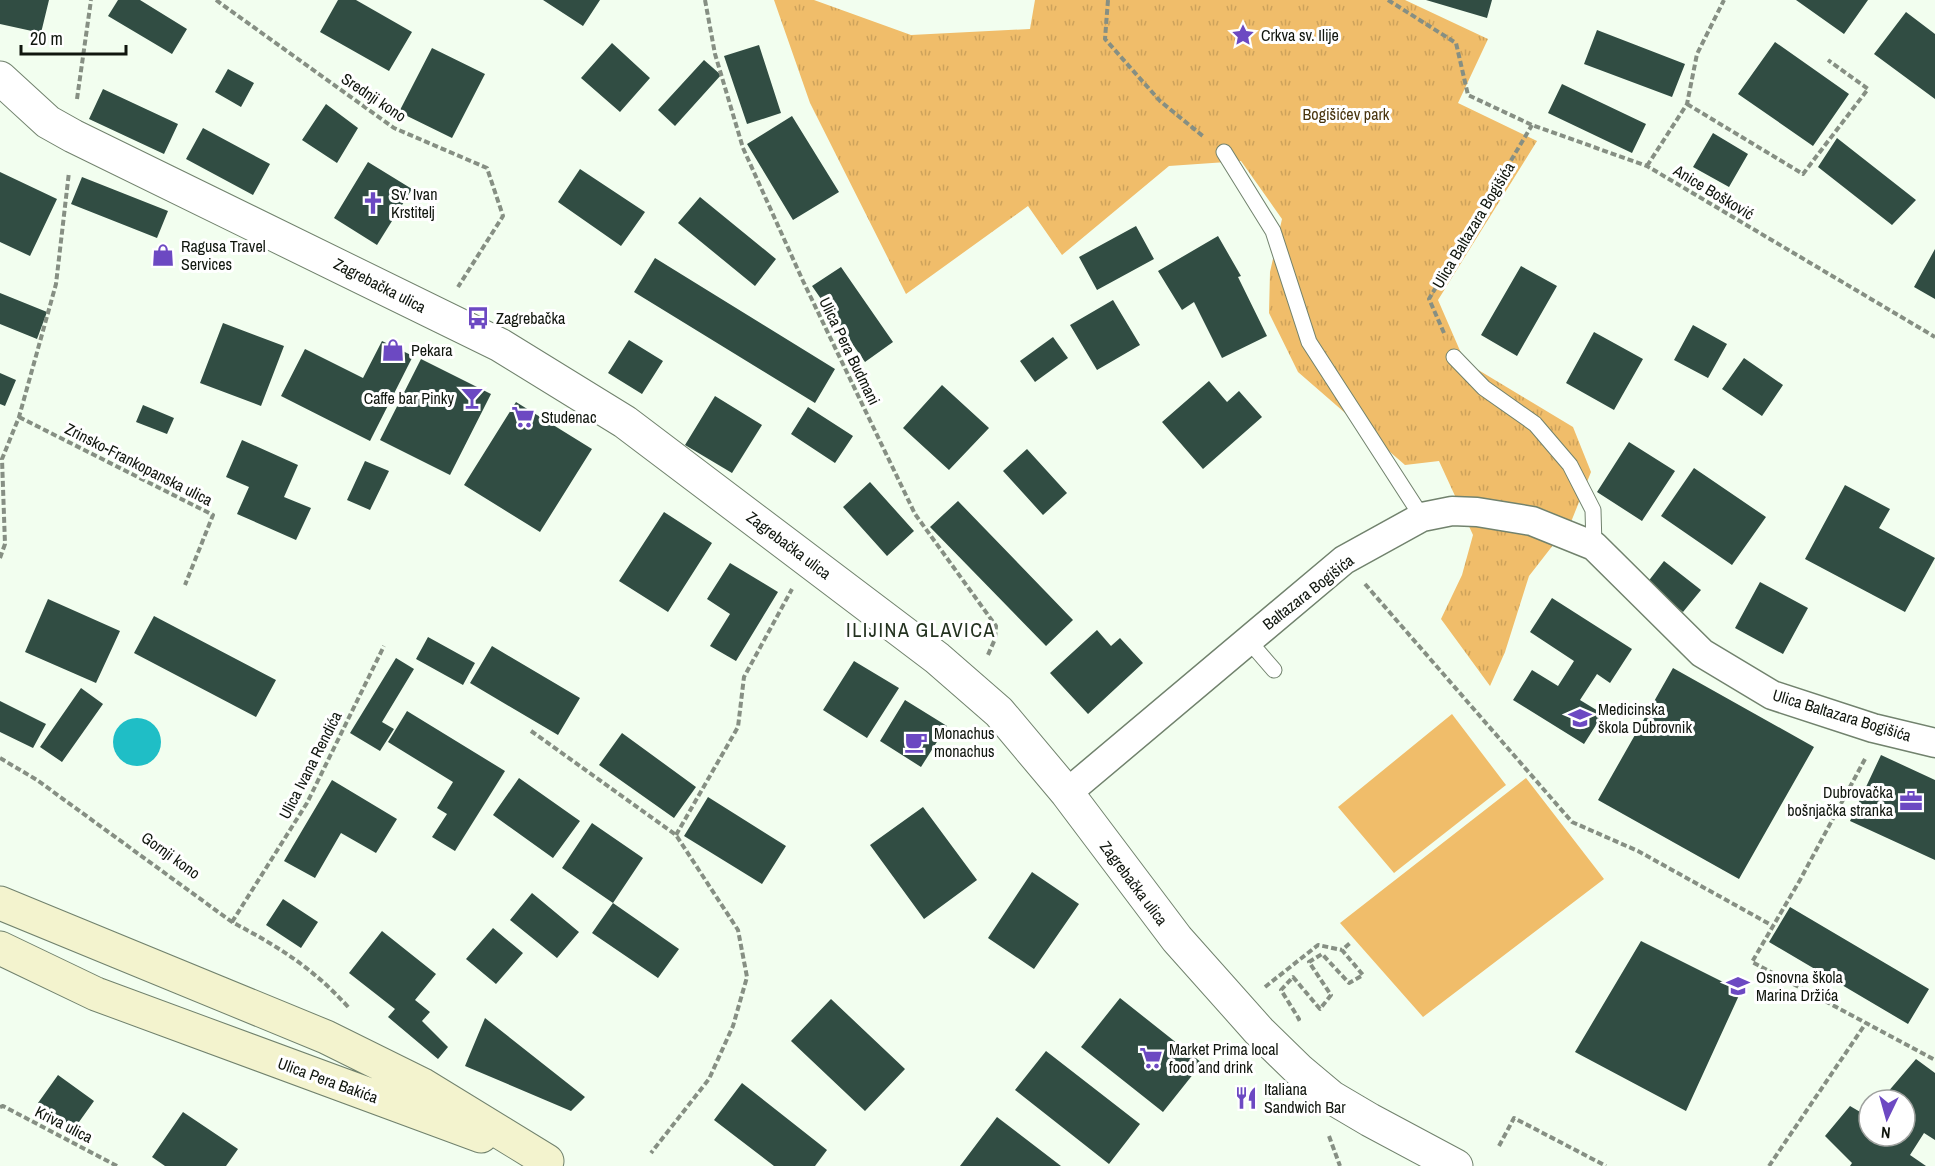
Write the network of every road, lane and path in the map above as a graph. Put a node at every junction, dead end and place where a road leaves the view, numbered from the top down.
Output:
1 (91, 0) edge
2 (216, 0) edge
3 (705, 0) edge
4 (1108, 0) edge
5 (1388, 0) edge
6 (1724, 0) edge
7 (1399, 3) edge
8 (1828, 60) dead end
9 (0, 78) edge
10 (77, 103) dead end
11 (1687, 104) junction
12 (1532, 125) junction
13 (1224, 152) joint
14 (71, 162) dead end
15 (1647, 166) junction
16 (440, 316) junction
17 (1935, 336) edge
18 (1454, 357) joint
19 (19, 417) junction
20 (1, 459) edge
21 (1422, 517) junction
22 (1594, 546) junction
23 (0, 558) edge
24 (1344, 560) junction
25 (185, 585) dead end
26 (794, 586) dead end
27 (1248, 640) junction
28 (384, 646) dead end
29 (1274, 670) dead end
30 (972, 690) junction
31 (1881, 730) junction
32 (531, 731) dead end
33 (1935, 743) edge
34 (0, 758) edge
35 (1067, 793) junction
36 (676, 835) junction
37 (0, 903) edge
38 (232, 922) junction
39 (1773, 926) junction
40 (1350, 943) dead end
41 (0, 948) edge
42 (1342, 950) junction
43 (0, 970) edge
44 (322, 978) dead end
45 (96, 994) junction
46 (1238, 1008) junction
47 (1866, 1023) junction
48 (1272, 1043) junction
49 (1935, 1060) edge
50 (0, 1107) edge
51 (1498, 1146) dead end
52 (651, 1153) dead end
53 (552, 1164) edge
54 (117, 1166) edge
55 (1456, 1166) edge
56 (1605, 1166) edge
57 (1769, 1166) edge

1 - 10 path
2 - 16 path, Srednji kono
3 - 30 path, Ulica Pera Budmani
4 - 13 path
5 - 7 path
6 - 11 path
7 - 12 path, Anice Bošković
8 - 11 path
9 - 16 street, Zagrebačka ulica
11 - 15 path
12 - 15 path, Anice Bošković
12 - 18 path, Ulica Baltazara Bogišića
13 - 21 lane
14 - 19 path
15 - 17 path, Anice Bošković
16 - 30 street, Zagrebačka ulica
18 - 22 lane
19 - 20 path
19 - 25 path, Zrinsko-Frankopanska ulica
20 - 23 path
21 - 22 street, Baltazara Bogišića
21 - 24 street, Baltazara Bogišića
22 - 31 street, Ulica Baltazara Bogišića
24 - 27 street, Baltazara Bogišića
24 - 39 path
26 - 36 path
27 - 29 lane
27 - 35 street, Baltazara Bogišića
28 - 38 path, Ulica Ivana Rendića
30 - 35 street, Zagrebačka ulica
31 - 33 street, Ulica Baltazara Bogišića
31 - 39 path
32 - 36 path
34 - 38 path, Gornji kono
35 - 46 street, Zagrebačka ulica
36 - 52 path
37 - 53 main road
38 - 44 path, Gornji kono
39 - 47 path
40 - 42 path
41 - 45 main road
42 - 46 path
42 - 48 path
43 - 45 main road
45 - 53 main road, Ulica Pera Bakića
46 - 48 street, Zagrebačka ulica
47 - 49 path
47 - 57 path
48 - 55 street, Zagrebačka ulica
50 - 54 path, Kriva ulica
51 - 56 path

